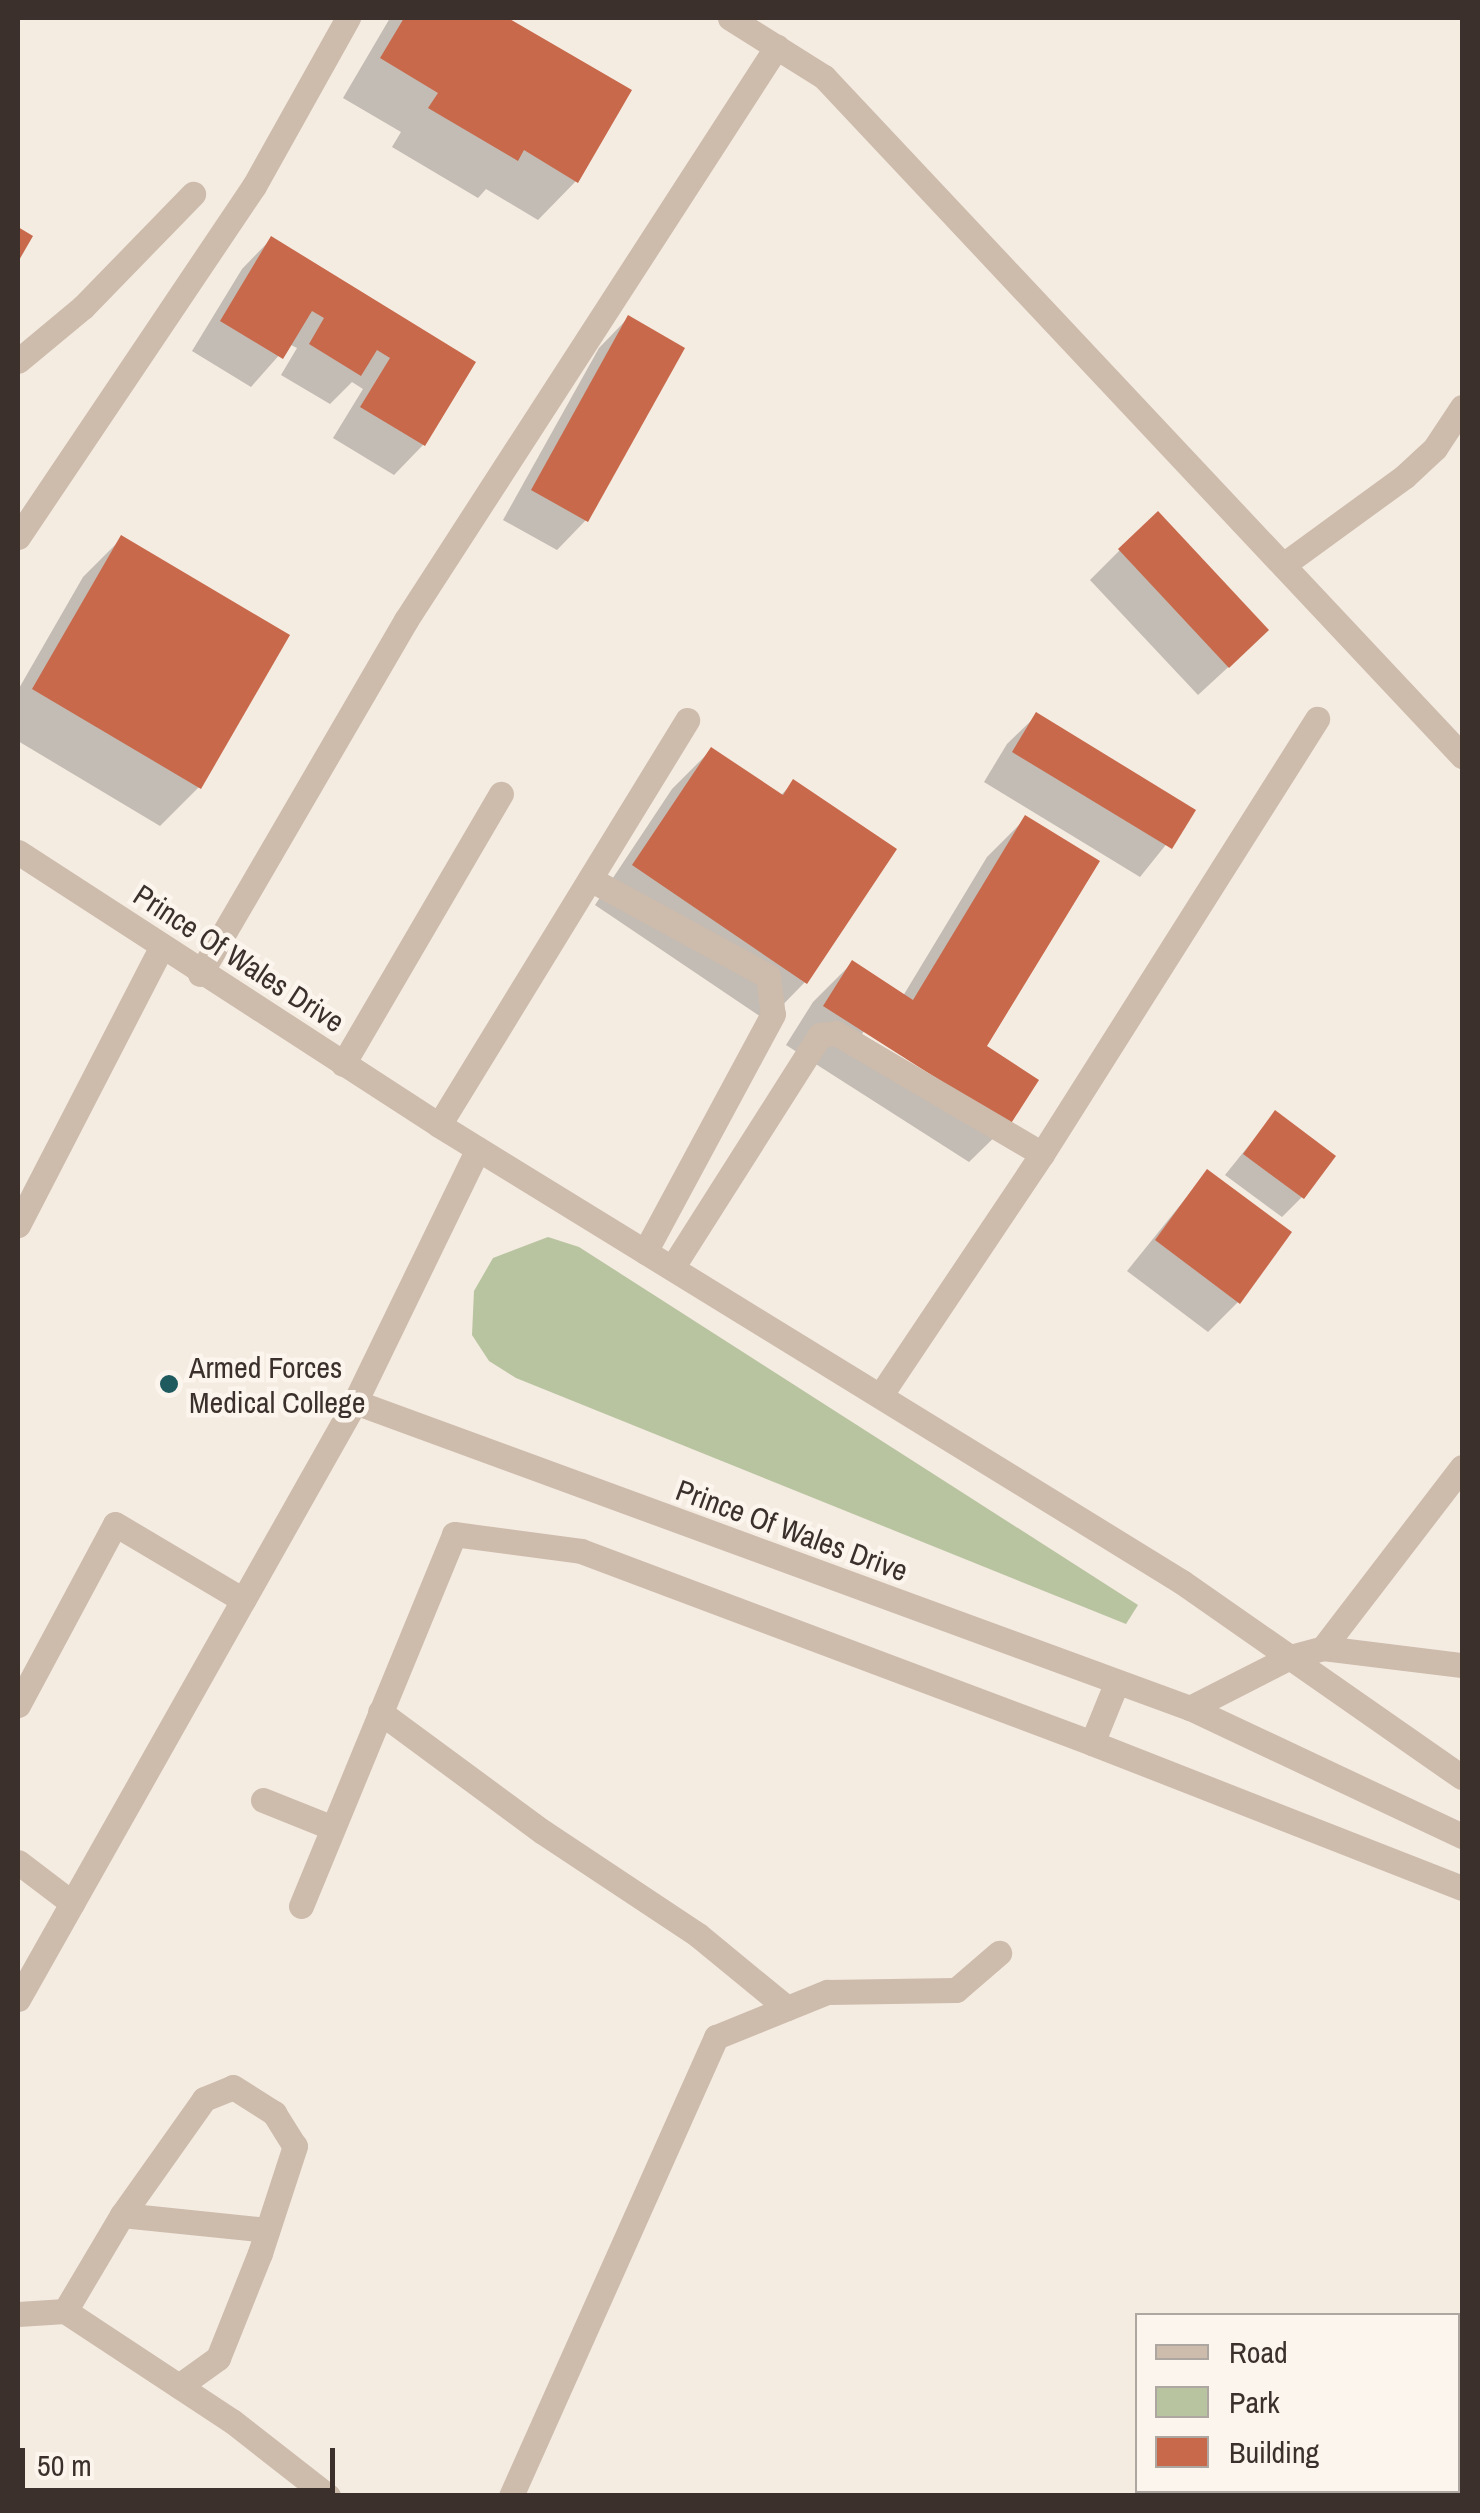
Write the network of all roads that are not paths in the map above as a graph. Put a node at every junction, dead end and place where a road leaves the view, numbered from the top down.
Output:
1 (348, 18) edge
2 (730, 18) edge
3 (777, 46) junction
4 (194, 194) dead end
5 (18, 362) edge
6 (1462, 407) edge
7 (18, 538) edge
8 (1283, 565) junction
9 (687, 720) dead end
10 (1317, 720) dead end
11 (1462, 756) edge
12 (501, 794) dead end
13 (18, 852) edge
14 (590, 879) junction
15 (161, 948) junction
16 (200, 974) junction
17 (342, 1064) junction
18 (439, 1125) junction
19 (478, 1149) junction
20 (1042, 1154) junction
21 (18, 1225) edge
22 (645, 1252) junction
23 (672, 1268) junction
24 (880, 1396) junction
25 (355, 1402) junction
26 (1462, 1467) edge
27 (243, 1600) junction
28 (1323, 1648) junction
29 (1290, 1657) junction
30 (1462, 1665) edge
31 (1116, 1684) junction
32 (18, 1705) edge
33 (1190, 1708) junction
34 (380, 1712) junction
35 (1092, 1743) junction
36 (1462, 1776) edge
37 (263, 1800) dead end
38 (333, 1828) junction
39 (1462, 1836) edge
40 (18, 1862) edge
41 (1462, 1888) edge
42 (72, 1903) junction
43 (301, 1906) dead end
44 (999, 1954) dead end
45 (18, 1999) edge
46 (787, 2008) junction
47 (122, 2215) junction
48 (267, 2230) junction
49 (65, 2311) junction
50 (18, 2314) edge
51 (178, 2386) junction
52 (328, 2496) edge
53 (511, 2496) edge

1 - 7 street
2 - 3 street
3 - 8 street
3 - 16 street
4 - 5 street
6 - 8 street
8 - 11 street
9 - 14 street
10 - 20 street
12 - 17 street
13 - 15 street, Prince Of Wales Drive
14 - 18 street
14 - 22 street
15 - 16 street, Prince Of Wales Drive
15 - 21 street
16 - 17 street, Prince Of Wales Drive
17 - 18 street, Prince Of Wales Drive
18 - 19 street, Prince Of Wales Drive
19 - 22 street, Prince Of Wales Drive
19 - 25 street
20 - 23 street
20 - 24 street
22 - 23 street, Prince Of Wales Drive
23 - 24 street, Prince Of Wales Drive
24 - 29 street, Prince Of Wales Drive
25 - 27 street
25 - 31 street, Prince Of Wales Drive
26 - 28 street
27 - 32 street
27 - 42 street
28 - 29 street
28 - 30 street
29 - 33 street
29 - 36 street, Prince Of Wales Drive
31 - 33 street, Prince Of Wales Drive
31 - 35 street
33 - 39 street, Prince Of Wales Drive
34 - 35 street
34 - 38 street
34 - 46 street
35 - 41 street
37 - 38 street
38 - 43 street
40 - 42 street
42 - 45 street
44 - 46 street
46 - 53 street
47 - 48 street
47 - 48 street
47 - 49 street
48 - 51 street
49 - 50 street
49 - 51 street
51 - 52 street

